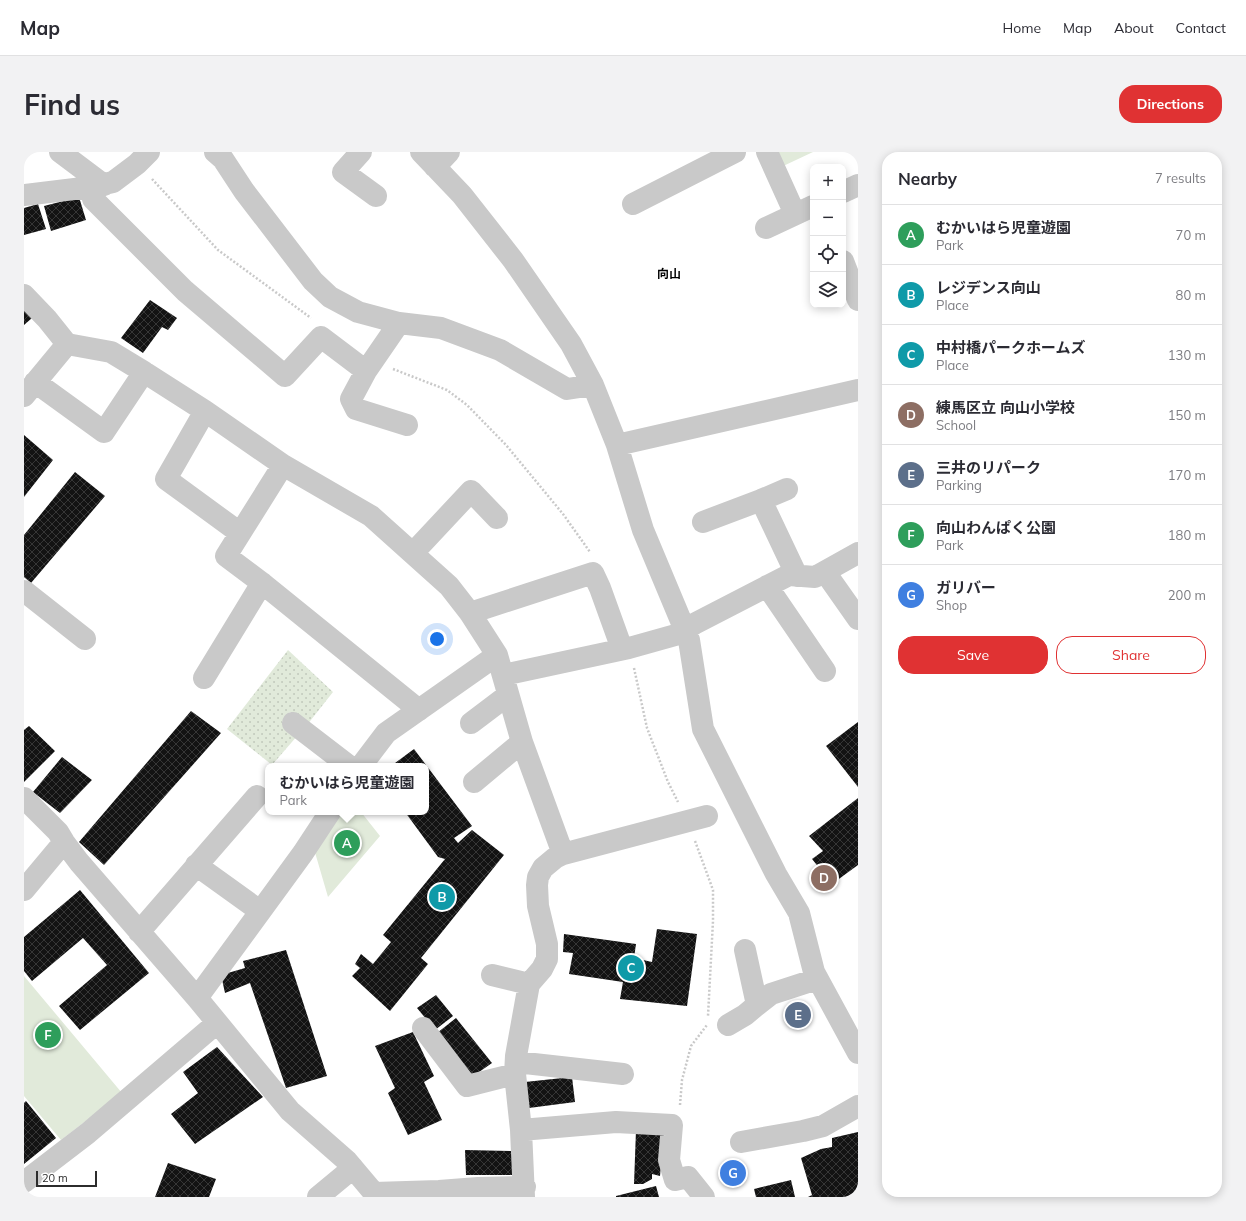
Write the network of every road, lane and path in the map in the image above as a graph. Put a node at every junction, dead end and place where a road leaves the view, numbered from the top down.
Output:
1 (60, 152) edge
2 (149, 152) edge
3 (215, 152) edge
4 (361, 152) edge
5 (735, 152) edge
6 (767, 152) edge
7 (435, 157) edge
8 (705, 159) edge
9 (858, 185) edge
10 (97, 186) junction
11 (846, 191) edge
12 (24, 195) edge
13 (376, 196) dead end
14 (633, 204) dead end
15 (804, 210) edge
16 (766, 228) dead end
17 (845, 272) edge
18 (24, 295) edge
19 (858, 300) edge
20 (399, 323) junction
21 (67, 344) junction
22 (366, 371) junction
23 (144, 372) junction
24 (593, 384) junction
25 (30, 389) edge
26 (858, 390) edge
27 (205, 411) junction
28 (407, 425) dead end
29 (617, 445) junction
30 (283, 465) junction
31 (787, 489) dead end
32 (762, 500) junction
33 (497, 518) dead end
34 (703, 522) dead end
35 (240, 533) junction
36 (413, 553) junction
37 (858, 553) edge
38 (825, 572) junction
39 (797, 576) junction
40 (262, 583) junction
41 (767, 586) junction
42 (24, 591) edge
43 (470, 613) junction
44 (858, 619) edge
45 (685, 630) junction
46 (84, 639) dead end
47 (625, 648) junction
48 (825, 670) dead end
49 (503, 675) junction
50 (204, 678) dead end
51 (419, 710) junction
52 (293, 723) dead end
53 (471, 723) dead end
54 (522, 742) junction
55 (345, 763) edge
56 (363, 763) edge
57 (474, 782) dead end
58 (257, 796) dead end
59 (24, 798) edge
60 (328, 815) edge
61 (697, 819) junction
62 (64, 842) junction
63 (563, 854) junction
64 (196, 866) junction
65 (24, 890) edge
66 (260, 911) junction
67 (139, 932) junction
68 (745, 950) dead end
69 (492, 975) dead end
70 (817, 979) junction
71 (529, 984) junction
72 (197, 998) junction
73 (757, 1005) junction
74 (217, 1022) junction
75 (728, 1025) dead end
76 (423, 1028) dead end
77 (858, 1053) edge
78 (515, 1068) junction
79 (623, 1074) dead end
80 (858, 1106) edge
81 (680, 1110) dead end
82 (521, 1130) junction
83 (741, 1142) dead end
84 (353, 1168) junction
85 (24, 1182) edge
86 (524, 1192) edge
87 (373, 1195) edge
88 (318, 1197) edge
89 (704, 1197) edge

1 - 10 street
2 - 10 street
3 - 20 street
4 - 13 street
5 - 8 street
6 - 15 street
7 - 24 street
8 - 14 street
9 - 11 street
10 - 12 street
10 - 22 street
15 - 16 street
17 - 19 street
18 - 21 street
20 - 22 street
20 - 24 street
21 - 23 street
21 - 25 street
22 - 28 street
23 - 25 street
23 - 27 street
24 - 29 street
26 - 29 street
27 - 30 street
27 - 35 street
29 - 45 street
30 - 35 street
30 - 36 street
31 - 32 street
32 - 34 street
32 - 39 street
33 - 36 street
35 - 40 street
36 - 43 street
37 - 38 street
38 - 39 street
38 - 44 street
39 - 41 street
40 - 50 street
40 - 51 street
41 - 45 street
41 - 48 street
42 - 46 street
43 - 47 street
43 - 49 street
45 - 47 street
45 - 70 street
47 - 49 street
47 - 61 path
49 - 51 street
49 - 53 street
49 - 54 street
51 - 56 street
52 - 55 street
54 - 57 street
54 - 63 street
58 - 64 street
59 - 62 street
60 - 66 street
61 - 63 street
61 - 81 path
62 - 65 street
62 - 67 street
63 - 71 street
64 - 66 street
64 - 67 street
66 - 72 street
67 - 72 street
68 - 73 street
69 - 71 street
70 - 73 street
70 - 77 street
71 - 78 street
72 - 74 street
73 - 75 street
74 - 84 street
74 - 85 street
76 - 78 street
78 - 79 street
78 - 82 street
80 - 83 street
82 - 86 street
82 - 89 street
84 - 87 street
84 - 88 street
86 - 87 street

